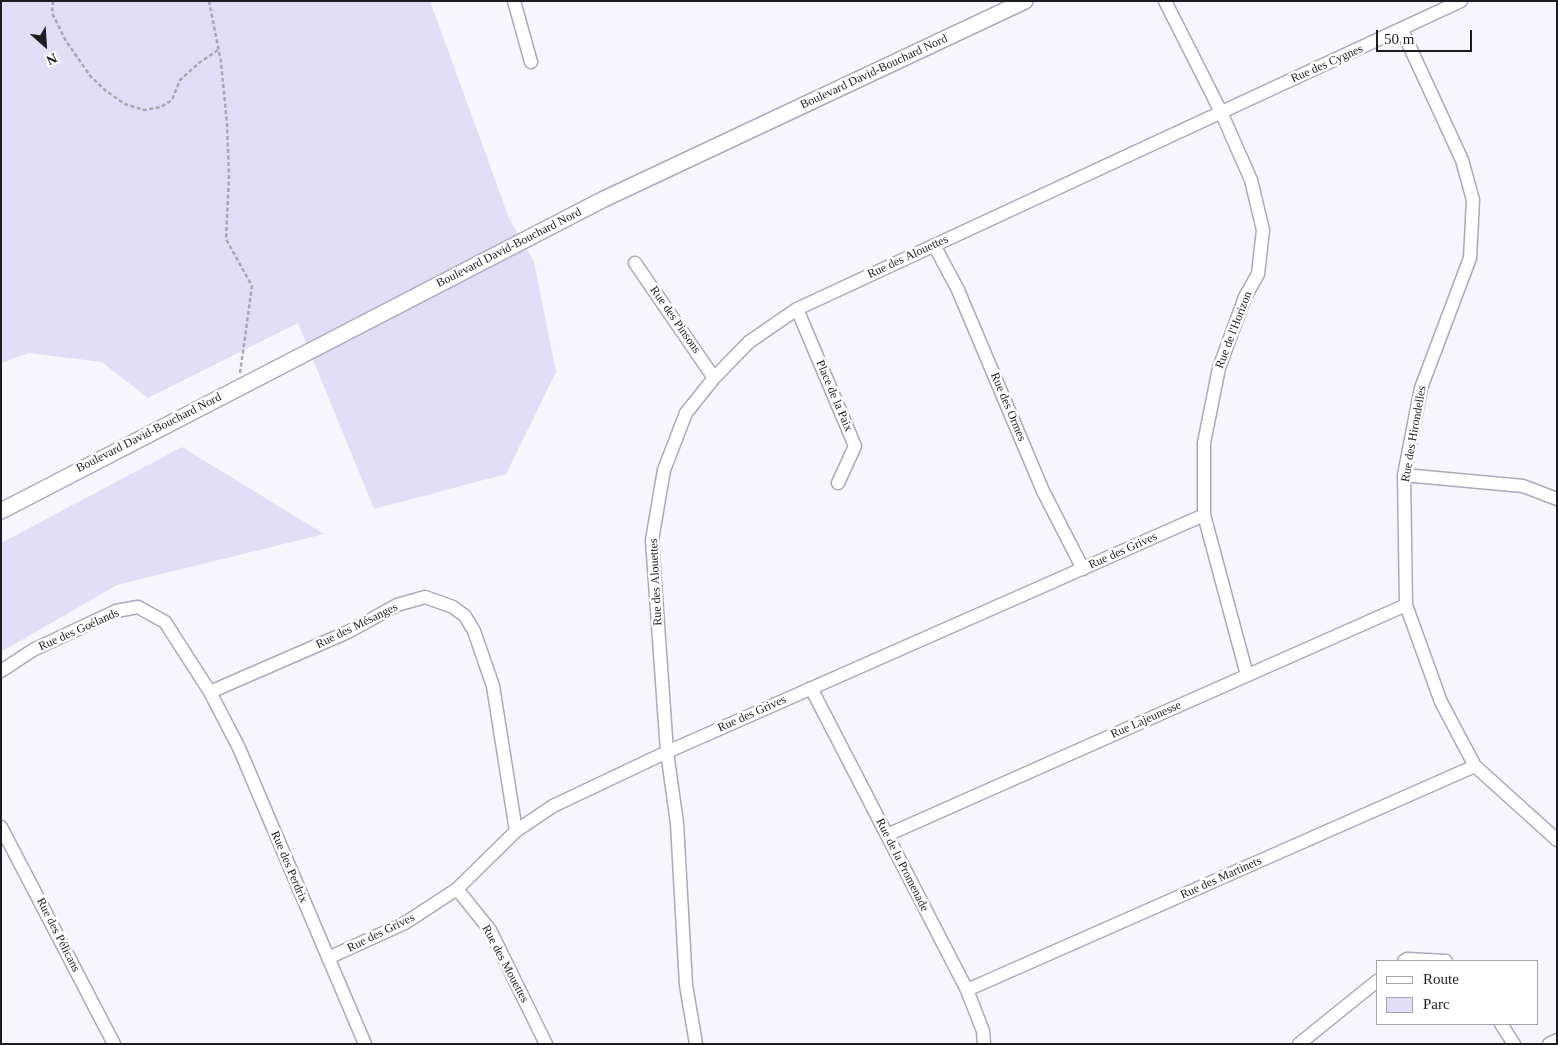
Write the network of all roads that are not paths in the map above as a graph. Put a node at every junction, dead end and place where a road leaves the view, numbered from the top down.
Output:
1 (514, 1) edge
2 (1026, 1) edge
3 (1165, 1) edge
4 (1461, 1) edge
5 (1402, 30) junction
6 (532, 62) dead end
7 (1221, 112) junction
8 (934, 245) junction
9 (635, 263) dead end
10 (797, 308) junction
11 (714, 378) junction
12 (1404, 475) junction
13 (838, 483) dead end
14 (1557, 499) edge
15 (1, 511) edge
16 (1204, 515) junction
17 (1082, 569) junction
18 (1406, 605) junction
19 (1, 671) edge
20 (1247, 675) junction
21 (811, 688) junction
22 (210, 692) junction
23 (667, 752) junction
24 (1475, 766) junction
25 (1, 827) edge
26 (516, 831) junction
27 (887, 835) junction
28 (1557, 840) edge
29 (457, 889) junction
30 (328, 958) junction
31 (1406, 960) edge
32 (1426, 960) edge
33 (1376, 982) edge
34 (967, 990) junction
35 (1502, 1025) edge
36 (1557, 1040) edge
37 (114, 1044) edge
38 (365, 1044) edge
39 (546, 1044) edge
40 (696, 1044) edge
41 (984, 1044) edge
42 (1299, 1044) edge
43 (1514, 1044) edge
44 (1549, 1044) edge

1 - 6 street
2 - 15 street, Boulevard David-Bouchard Nord
3 - 7 street, Rue de l'Horizon
4 - 5 street, Rue des Cygnes
5 - 7 street, Rue des Cygnes
5 - 12 street, Rue des Hirondelles
7 - 8 street, Rue des Alouettes
7 - 16 street, Rue de l'Horizon
8 - 10 street, Rue des Alouettes
8 - 17 street, Rue des Ormes
9 - 11 street, Rue des Pinsons
10 - 11 street, Rue des Alouettes
10 - 13 street, Place de la Paix
11 - 23 street, Rue des Alouettes
12 - 14 street
12 - 18 street, Rue des Hirondelles
16 - 17 street, Rue des Grives
16 - 20 street, Rue de l'Horizon
17 - 21 street, Rue des Grives
18 - 20 street, Rue Lajeunesse
18 - 24 street, Rue des Hirondelles
19 - 22 street, Rue des Goélands
20 - 27 street, Rue Lajeunesse
21 - 23 street, Rue des Grives
21 - 27 street, Rue de la Promenade
22 - 26 street, Rue des Mésanges
22 - 30 street, Rue des Perdrix
23 - 26 street, Rue des Grives
23 - 40 street, Rue des Alouettes
24 - 28 street, Rue des Hirondelles
24 - 34 street, Rue des Martinets
25 - 37 street, Rue des Pélicans
26 - 29 street, Rue des Grives
27 - 34 street, Rue de la Promenade
29 - 30 street, Rue des Grives
29 - 39 street, Rue des Mouettes
30 - 38 street, Rue des Perdrix
31 - 32 street
33 - 42 street
34 - 41 street, Rue de la Promenade
35 - 43 street
36 - 44 street

